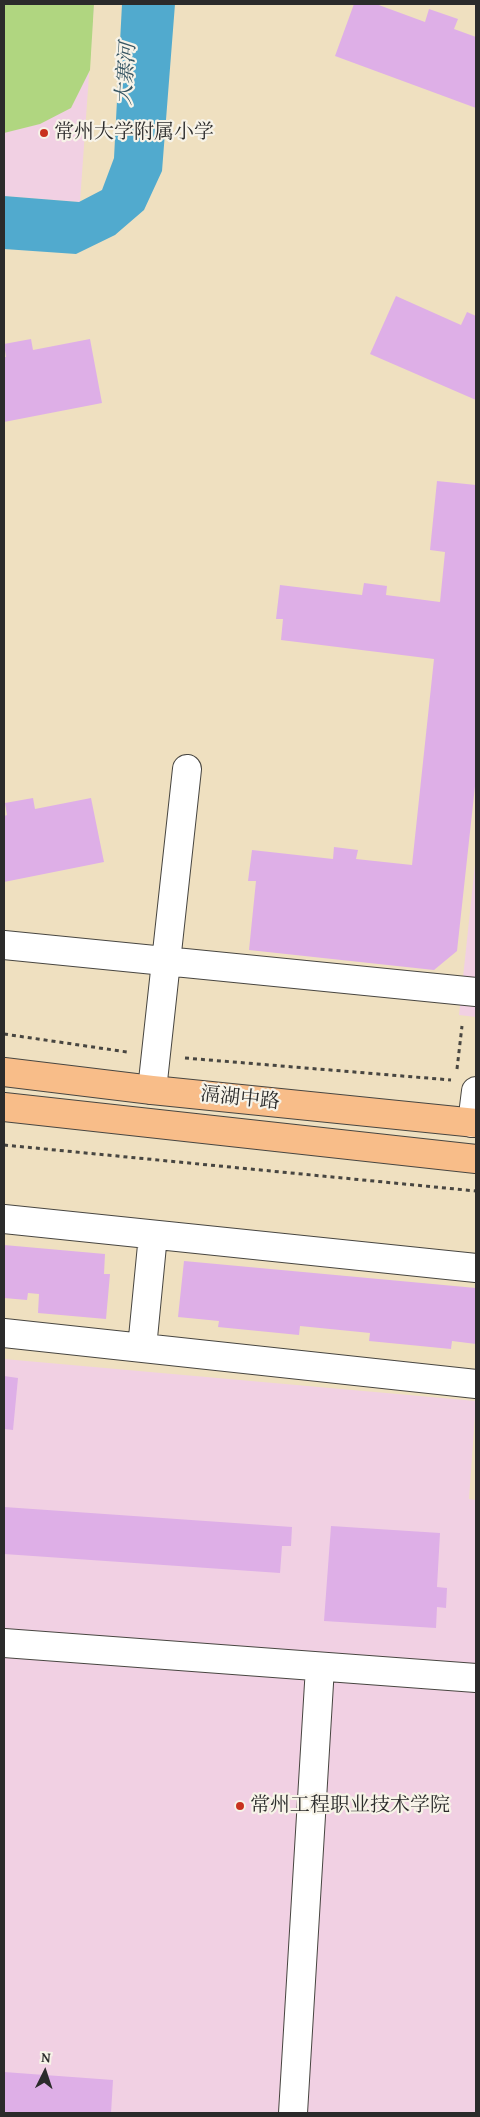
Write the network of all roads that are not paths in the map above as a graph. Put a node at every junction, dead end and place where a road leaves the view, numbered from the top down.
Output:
1 (187, 769) dead end
2 (4, 945) edge
3 (166, 960) junction
4 (476, 992) edge
5 (4, 1072) edge
6 (466, 1086) edge
7 (152, 1090) junction
8 (4, 1108) edge
9 (474, 1123) edge
10 (476, 1159) edge
11 (4, 1219) edge
12 (153, 1235) junction
13 (476, 1268) edge
14 (4, 1333) edge
15 (142, 1348) junction
16 (476, 1384) edge
17 (4, 1643) edge
18 (320, 1666) junction
19 (476, 1678) edge
20 (293, 2113) edge

1 - 3 lane
2 - 3 lane
3 - 4 lane
3 - 7 lane
5 - 7 main road, 滆湖中路
6 - 9 lane
7 - 9 main road, 滆湖中路
8 - 10 main road, 滆湖中路
11 - 12 lane
12 - 13 lane
12 - 15 lane
14 - 15 lane
15 - 16 lane
17 - 18 lane
18 - 19 lane
18 - 20 lane

